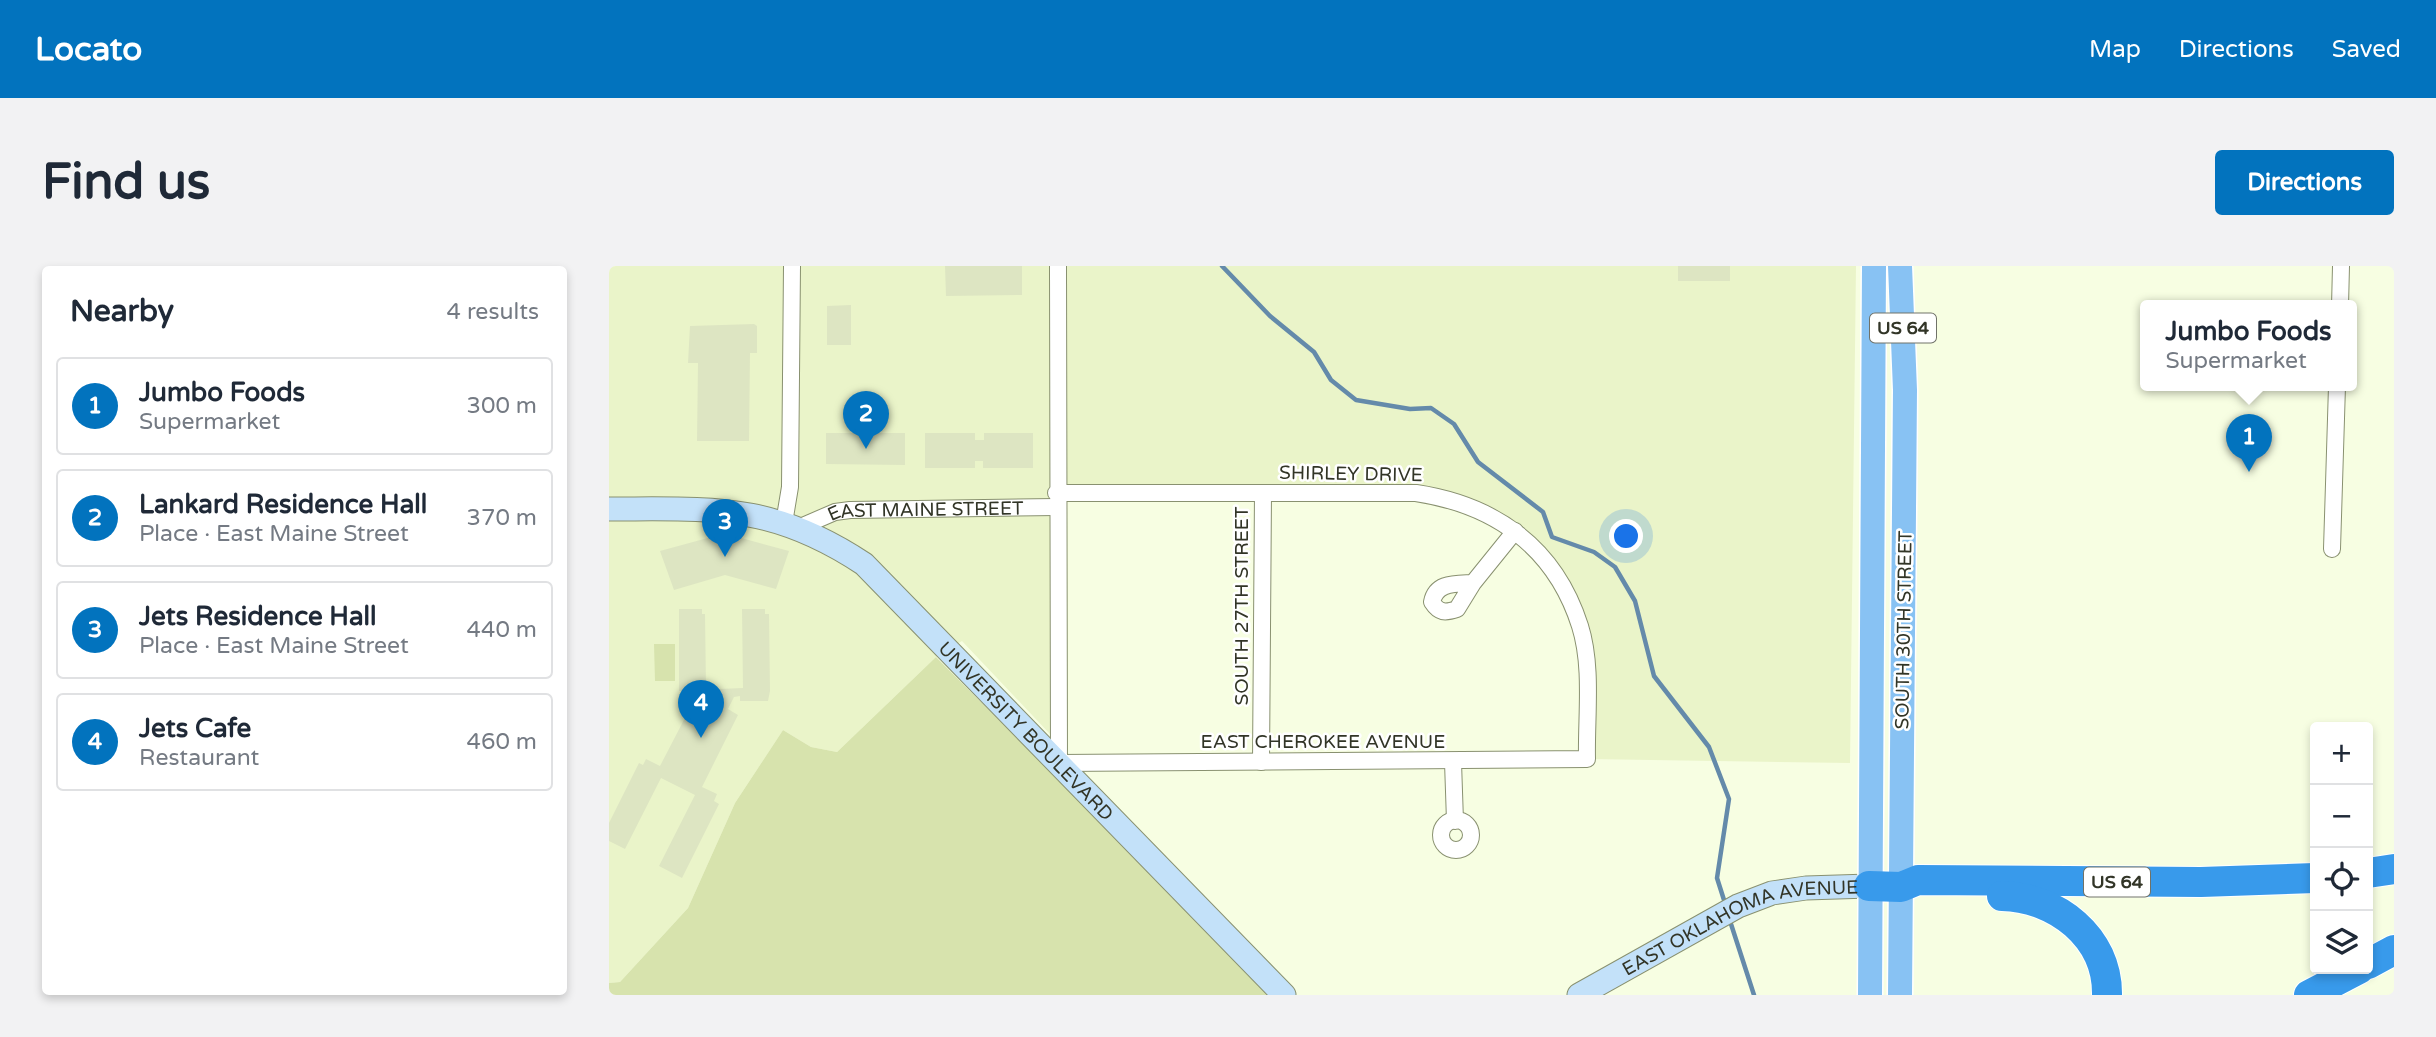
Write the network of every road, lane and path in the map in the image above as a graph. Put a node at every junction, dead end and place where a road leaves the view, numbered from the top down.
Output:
1 (792, 266) edge
2 (1058, 266) edge
3 (1874, 266) edge
4 (1900, 266) edge
5 (2341, 266) edge
6 (2340, 300) edge
7 (2337, 391) edge
8 (1263, 493) junction
9 (1873, 499) junction
10 (1904, 499) junction
11 (1056, 500) junction
12 (609, 509) edge
13 (791, 526) junction
14 (1515, 531) junction
15 (2332, 549) dead end
16 (1473, 583) dead end
17 (1587, 759) joint
18 (1261, 762) junction
19 (1453, 762) junction
20 (1059, 763) junction
21 (1455, 821) dead end
22 (2394, 869) edge
23 (2373, 872) edge
24 (2310, 878) edge
25 (1870, 886) junction
26 (1901, 887) junction
27 (2394, 950) edge
28 (2373, 961) edge
29 (2349, 974) edge
30 (1284, 995) edge
31 (1579, 995) edge
32 (1870, 995) edge
33 (1900, 995) edge
34 (2106, 995) edge
35 (2309, 995) edge

1 - 13 street
2 - 11 street
3 - 9 main road, SOUTH 30TH STREET / US 64
4 - 10 main road, SOUTH 30TH STREET / US 64
5 - 6 street
7 - 15 street
8 - 11 street, EAST MAINE STREET
8 - 14 street, SHIRLEY DRIVE
8 - 18 street, SOUTH 27TH STREET
9 - 10 main road
9 - 25 main road, SOUTH 30TH STREET / US 64
10 - 26 main road, SOUTH 30TH STREET / US 64
11 - 13 street, EAST MAINE STREET
11 - 20 street
12 - 13 street, UNIVERSITY BOULEVARD
13 - 20 street, UNIVERSITY BOULEVARD
14 - 16 street
14 - 17 street, SHIRLEY DRIVE
17 - 19 street, EAST CHEROKEE AVENUE
18 - 19 street, EAST CHEROKEE AVENUE
18 - 20 street, EAST CHEROKEE AVENUE
19 - 21 street
20 - 30 street, UNIVERSITY BOULEVARD
22 - 23 highway
24 - 26 highway, US 64
25 - 26 highway
25 - 31 street, EAST OKLAHOMA AVENUE
25 - 32 main road, SOUTH 30TH STREET / US 64
26 - 33 main road, SOUTH 30TH STREET
26 - 34 highway
27 - 28 highway
29 - 35 highway

